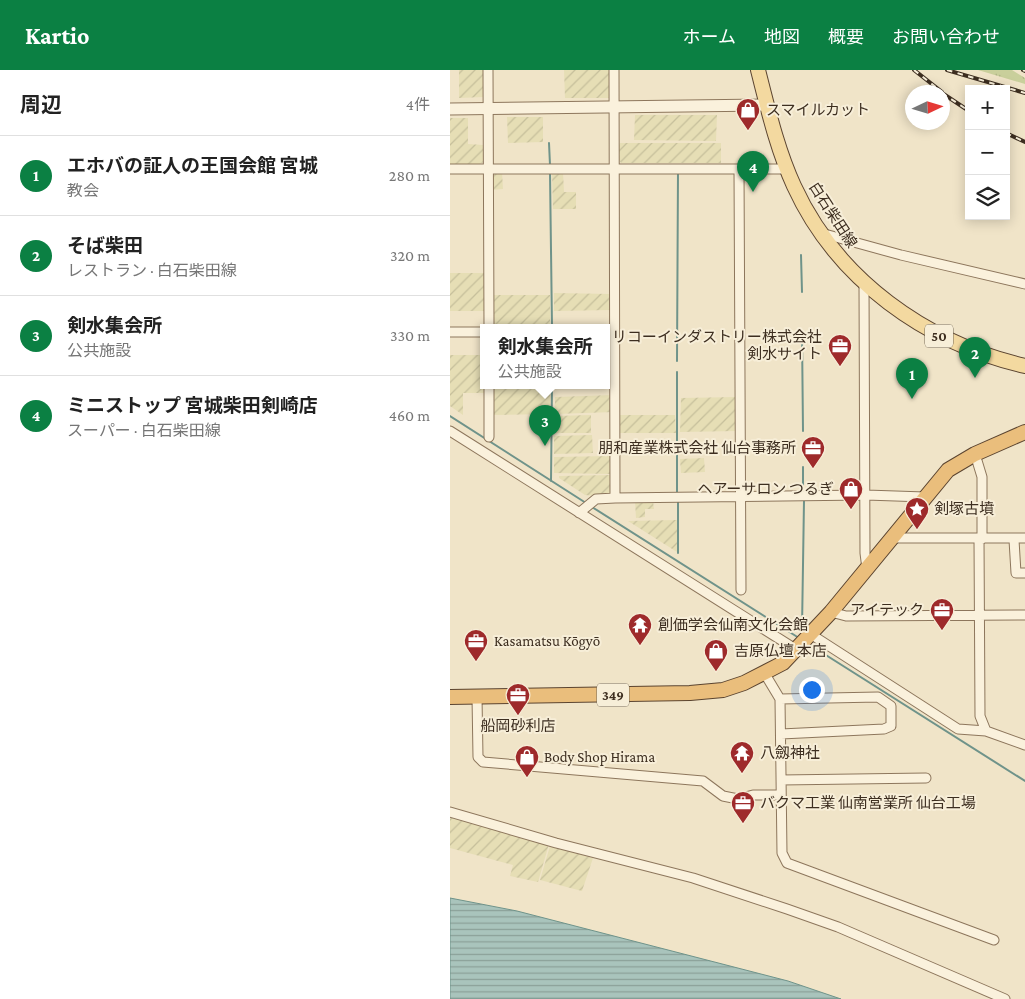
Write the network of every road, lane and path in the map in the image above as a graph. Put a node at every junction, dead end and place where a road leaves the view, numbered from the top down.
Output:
1 (488, 70) edge
2 (614, 70) edge
3 (758, 70) edge
4 (767, 105) junction
5 (613, 107) junction
6 (450, 109) edge
7 (488, 109) junction
8 (613, 168) junction
9 (450, 169) edge
10 (488, 169) junction
11 (739, 169) junction
12 (787, 169) junction
13 (821, 233) junction
14 (864, 284) junction
15 (1025, 284) edge
16 (489, 324) edge
17 (450, 332) edge
18 (480, 332) edge
19 (1025, 365) edge
20 (489, 389) edge
21 (450, 431) edge
22 (1025, 432) edge
23 (489, 437) dead end
24 (975, 454) junction
25 (866, 495) junction
26 (925, 497) junction
27 (615, 498) junction
28 (741, 498) junction
29 (580, 512) junction
30 (892, 538) junction
31 (1025, 538) edge
32 (981, 539) junction
33 (1014, 540) junction
34 (867, 569) junction
35 (1025, 573) edge
36 (741, 590) dead end
37 (831, 612) junction
38 (979, 614) junction
39 (1025, 615) edge
40 (804, 642) junction
41 (765, 674) junction
42 (450, 697) edge
43 (477, 697) junction
44 (780, 699) junction
45 (986, 731) junction
46 (780, 734) junction
47 (1025, 745) edge
48 (926, 778) dead end
49 (781, 780) junction
50 (781, 795) junction
51 (450, 812) edge
52 (994, 940) dead end
53 (1005, 999) edge

1 - 7 street
2 - 5 street
3 - 4 main road, 白石柴田線 / 50
4 - 5 street
4 - 12 main road, 白石柴田線 / 50
5 - 7 street
5 - 8 street
6 - 7 street
7 - 10 street
8 - 10 street
8 - 11 street
8 - 27 street
9 - 10 street
10 - 16 street
11 - 12 street
11 - 28 street
12 - 13 main road, 白石柴田線 / 50
13 - 14 main road, 白石柴田線 / 50
13 - 15 street
14 - 19 main road, 白石柴田線 / 50
14 - 25 street
17 - 18 street
20 - 23 street
21 - 29 street
22 - 24 highway, 349
24 - 26 highway, 349
24 - 32 street
25 - 26 street
25 - 28 street
25 - 34 street
26 - 30 highway, 349
27 - 28 street
27 - 29 street
28 - 36 street
29 - 40 street
30 - 32 street
30 - 34 highway, 349
31 - 33 street
32 - 33 street
32 - 38 street
33 - 35 street
34 - 37 highway, 349
37 - 38 street
37 - 40 highway, 349
38 - 39 street
38 - 45 street
40 - 41 highway, 349
40 - 45 street
41 - 43 highway, 349
41 - 44 street
42 - 43 highway, 349
43 - 50 street
44 - 46 street
44 - 46 street
45 - 47 street
46 - 49 street
48 - 49 street
49 - 50 street
50 - 52 street
51 - 53 street

